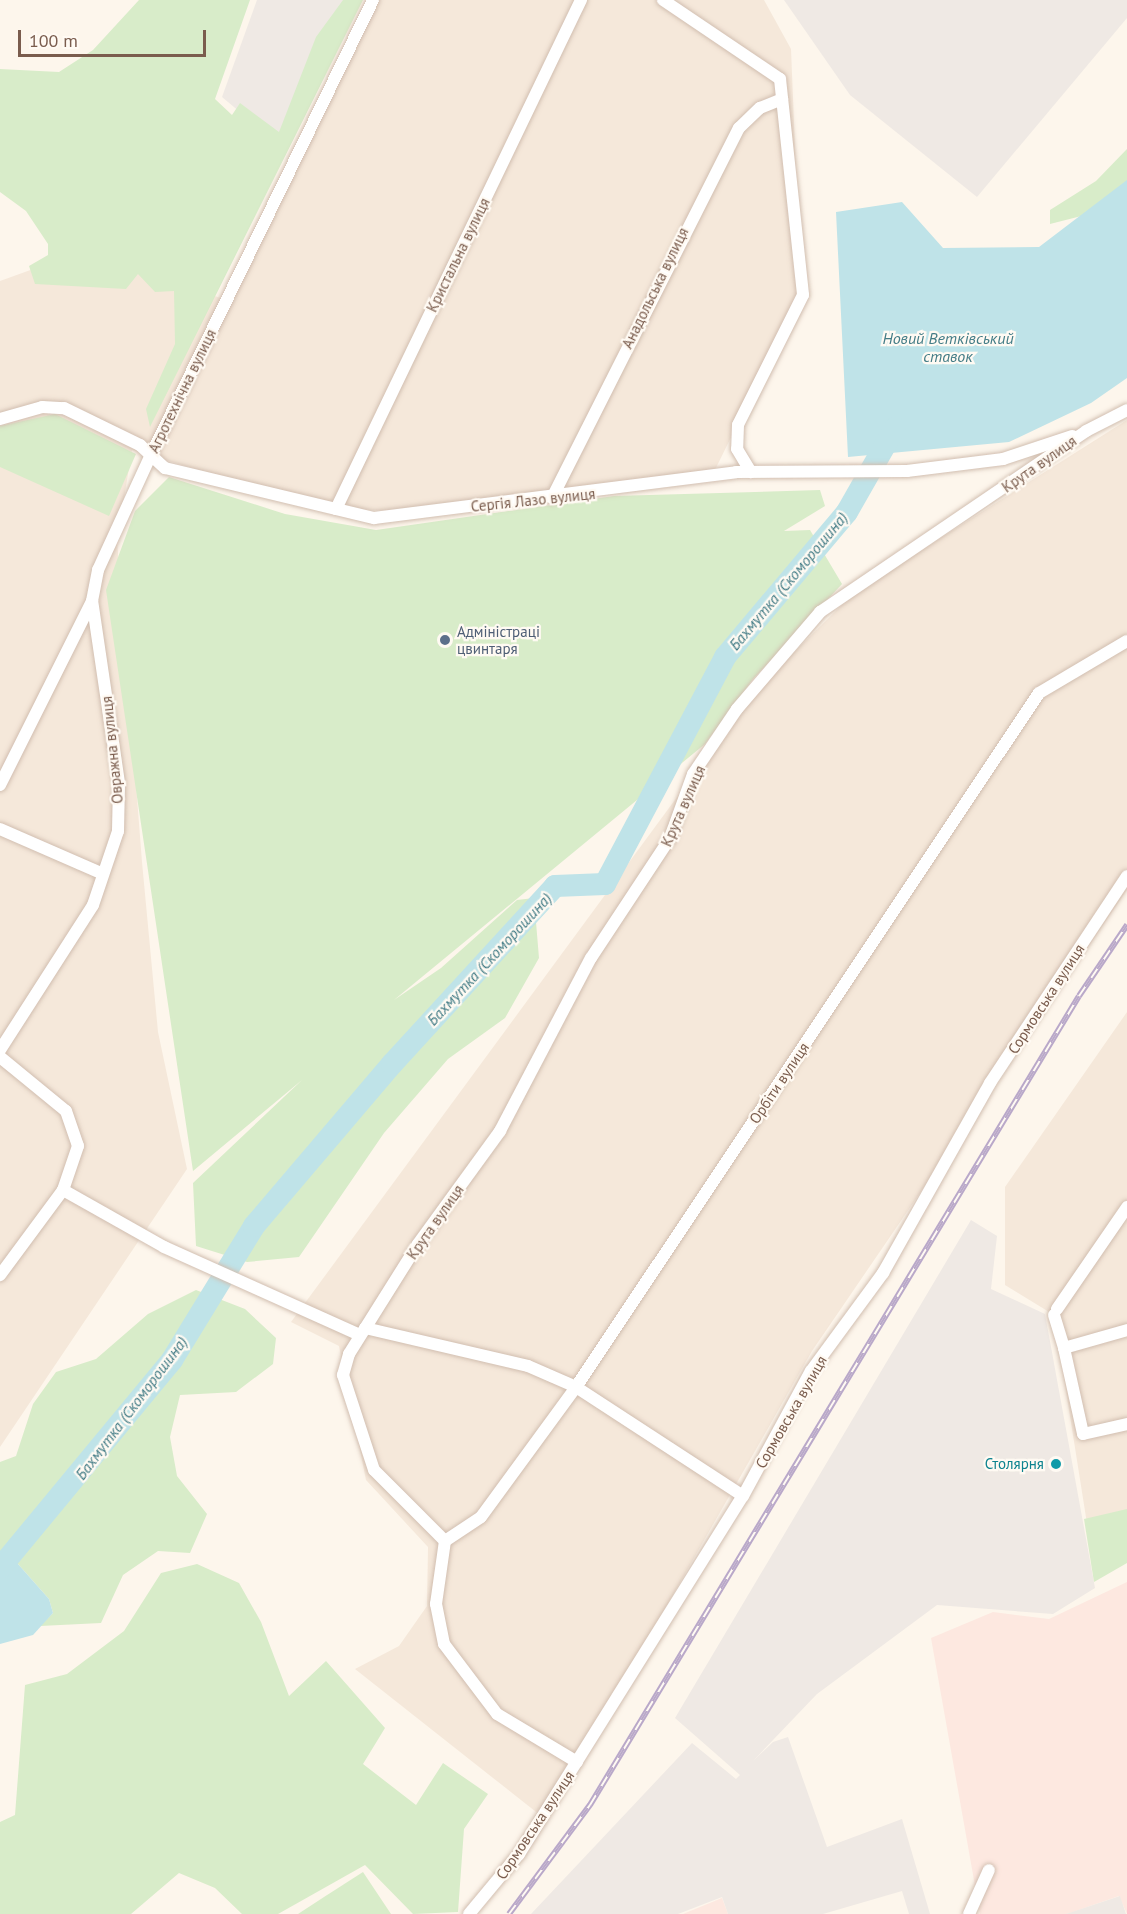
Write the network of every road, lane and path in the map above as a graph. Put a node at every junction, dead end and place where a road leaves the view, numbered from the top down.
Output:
1 (373, 0) edge
2 (581, 0) edge
3 (663, 0) edge
4 (782, 99) junction
5 (1127, 410) edge
6 (0, 419) edge
7 (1086, 431) junction
8 (150, 457) junction
9 (751, 472) junction
10 (552, 498) junction
11 (336, 509) junction
12 (92, 601) junction
13 (1127, 641) edge
14 (0, 785) edge
15 (0, 829) edge
16 (103, 874) junction
17 (1127, 876) edge
18 (0, 1050) edge
19 (0, 1057) edge
20 (63, 1190) junction
21 (1127, 1207) edge
22 (0, 1275) edge
23 (1127, 1330) edge
24 (362, 1331) junction
25 (1064, 1348) junction
26 (576, 1387) junction
27 (1127, 1425) edge
28 (743, 1496) junction
29 (445, 1541) junction
30 (577, 1762) junction
31 (989, 1870) dead end
32 (469, 1914) edge
33 (969, 1914) edge

1 - 8 street, Агротехнічна вулиця
2 - 11 street, Кристальна вулиця
3 - 4 street
4 - 9 street
4 - 10 street, Анадольська вулиця
5 - 7 street, Крута вулиця
6 - 8 street, Сергія Лазо вулиця
7 - 9 street, Сергія Лазо вулиця
7 - 24 street, Крута вулиця
8 - 11 street, Сергія Лазо вулиця
8 - 12 street, Агротехнічна вулиця
9 - 10 street, Сергія Лазо вулиця
10 - 11 street, Сергія Лазо вулиця
12 - 14 street, Агротехнічна вулиця
12 - 16 street, Овражна вулиця
13 - 26 street, Орбіти вулиця
15 - 16 street
16 - 18 street, Овражна вулиця
17 - 28 street, Сормовська вулиця
19 - 20 street
20 - 22 street
20 - 24 street
21 - 25 street
23 - 25 street
24 - 26 street
24 - 29 street, Крута вулиця
25 - 27 street
26 - 28 street
26 - 29 street, Орбіти вулиця
28 - 30 street, Сормовська вулиця
29 - 30 street
30 - 32 street, Сормовська вулиця
31 - 33 street

